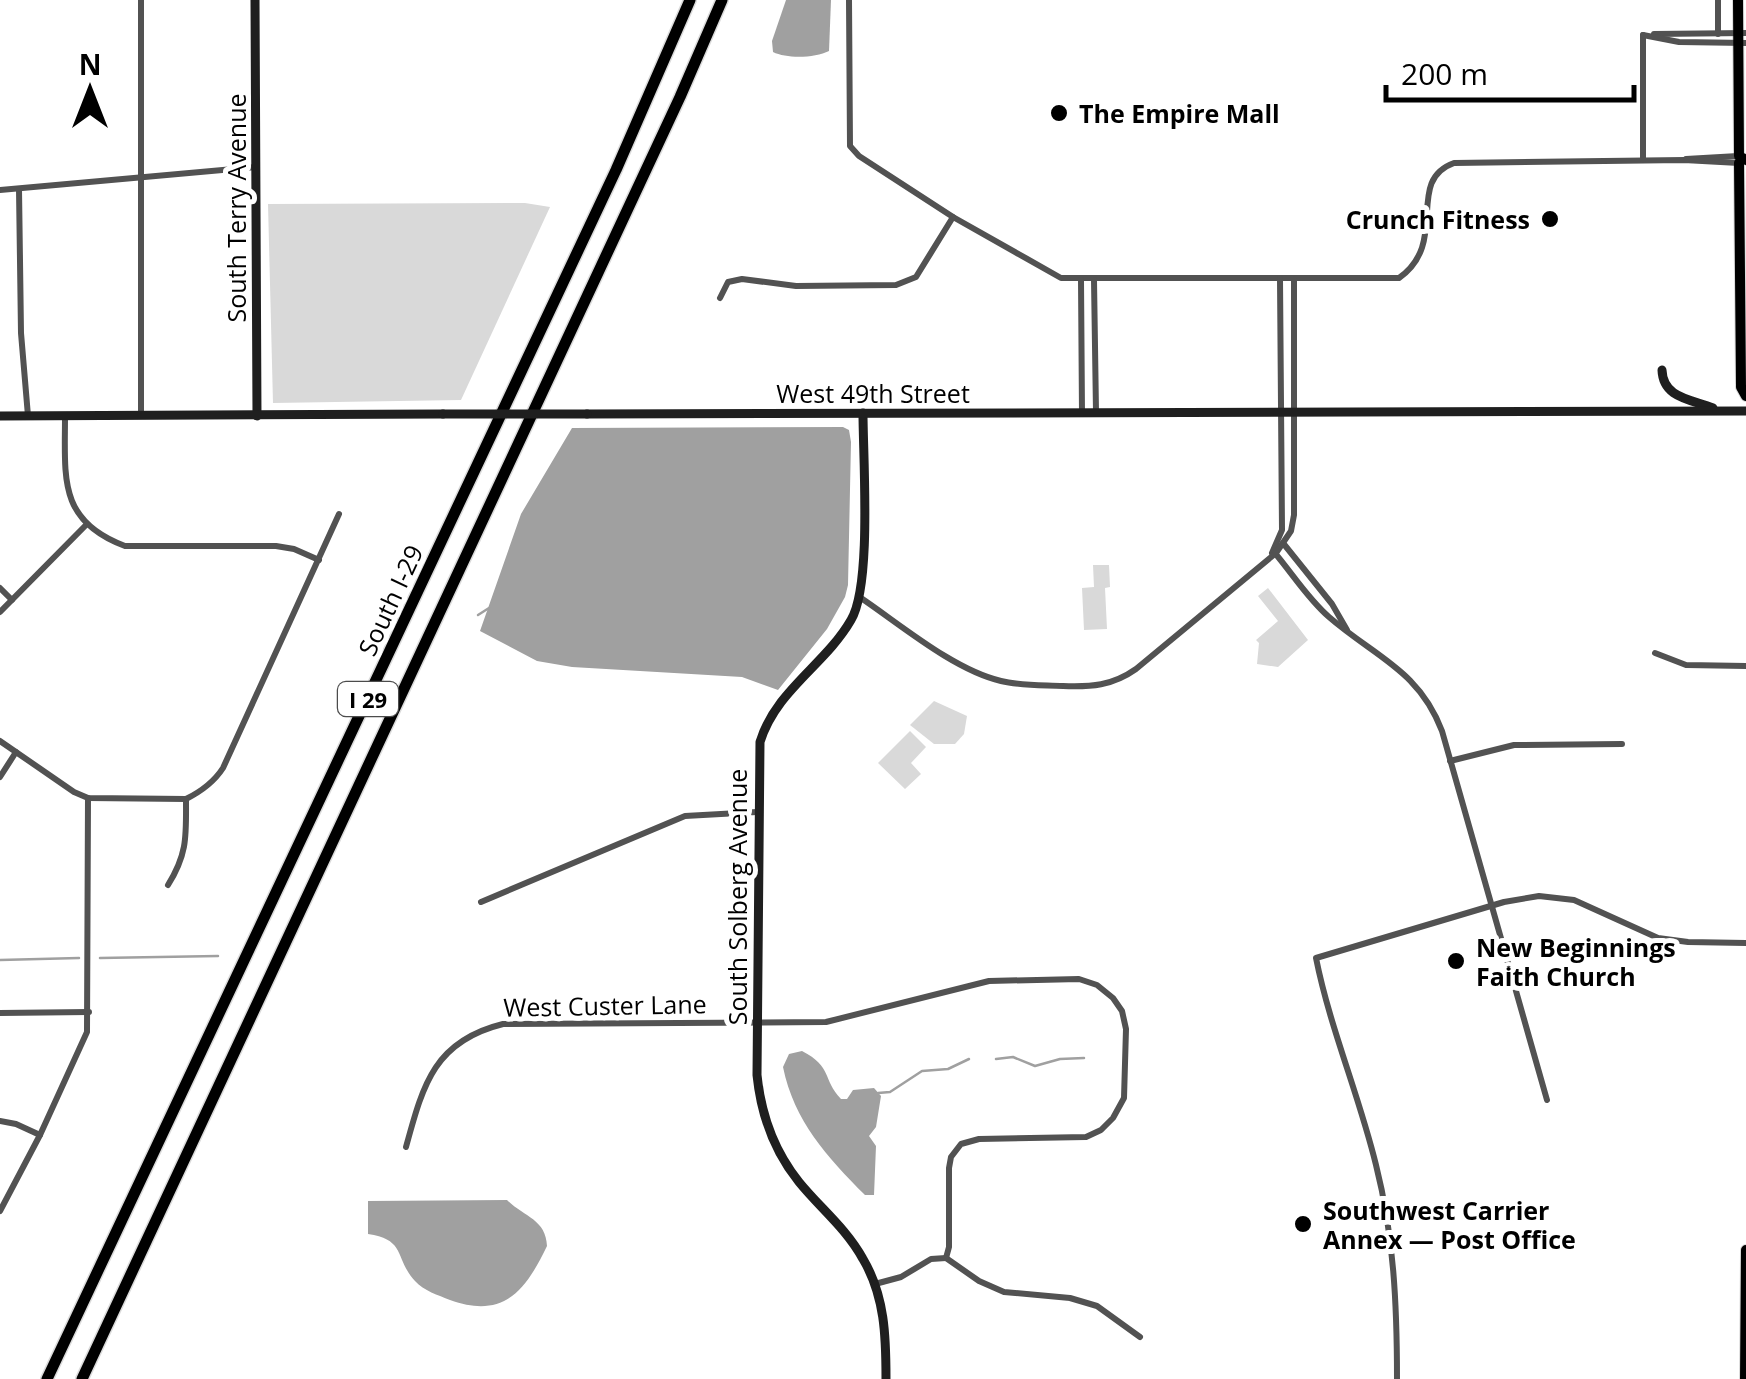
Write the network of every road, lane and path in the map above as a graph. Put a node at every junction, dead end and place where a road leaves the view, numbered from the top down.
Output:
1 (141, 0) edge
2 (255, 0) edge
3 (690, 0) edge
4 (722, 0) edge
5 (850, 0) edge
6 (1718, 0) edge
7 (1738, 0) edge
8 (1718, 34) junction
9 (1643, 35) junction
10 (1742, 38) edge
11 (1643, 160) junction
12 (1741, 160) edge
13 (256, 167) junction
14 (140, 176) junction
15 (19, 189) junction
16 (0, 190) edge
17 (954, 217) junction
18 (1280, 279) junction
19 (1294, 279) junction
20 (1080, 280) junction
21 (1094, 280) junction
22 (720, 298) dead end
23 (1662, 370) dead end
24 (1746, 396) edge
25 (1720, 412) junction
26 (1746, 412) edge
27 (863, 413) junction
28 (1280, 413) junction
29 (1294, 413) junction
30 (1082, 414) junction
31 (1096, 414) junction
32 (0, 416) edge
33 (28, 416) junction
34 (65, 416) junction
35 (141, 416) junction
36 (258, 416) junction
37 (339, 514) dead end
38 (86, 526) junction
39 (1282, 542) junction
40 (1273, 554) junction
41 (319, 560) junction
42 (0, 588) edge
43 (861, 598) junction
44 (12, 600) junction
45 (0, 612) edge
46 (1347, 631) junction
47 (1655, 653) dead end
48 (1746, 666) edge
49 (0, 741) edge
50 (1622, 744) dead end
51 (16, 752) junction
52 (1450, 761) junction
53 (0, 777) edge
54 (88, 798) junction
55 (186, 799) junction
56 (757, 812) junction
57 (168, 885) dead end
58 (481, 902) dead end
59 (1492, 906) junction
60 (1746, 943) edge
61 (89, 1012) junction
62 (0, 1013) edge
63 (756, 1022) junction
64 (1547, 1100) dead end
65 (0, 1121) edge
66 (40, 1136) junction
67 (406, 1147) dead end
68 (0, 1211) edge
69 (1746, 1250) edge
70 (946, 1258) junction
71 (875, 1284) junction
72 (1140, 1337) dead end
73 (47, 1379) edge
74 (82, 1379) edge
75 (886, 1379) edge
76 (1397, 1379) edge
77 (1744, 1379) edge

1 - 14 street
2 - 13 main road, South Terry Avenue
3 - 73 highway, South I-29 / I 29
4 - 74 highway, South I-29 / I 29
5 - 17 street
6 - 8 street
7 - 10 main road
8 - 9 street
8 - 10 street
9 - 10 street
9 - 11 street
10 - 12 main road
11 - 12 street
11 - 19 street
12 - 24 main road
13 - 14 street
13 - 36 main road, South Terry Avenue
14 - 15 street
14 - 35 street
15 - 16 street
15 - 33 street
17 - 20 street
17 - 22 street
18 - 19 street
18 - 21 street
18 - 28 street
19 - 29 street
20 - 21 street
20 - 30 street
21 - 31 street
23 - 25 main road
25 - 26 main road, West 49th Street
25 - 29 main road, West 49th Street
27 - 30 main road, West 49th Street
27 - 36 main road, West 49th Street, bridge
27 - 43 main road
28 - 29 main road, West 49th Street
28 - 31 main road, West 49th Street
28 - 39 street
29 - 39 street
30 - 31 main road, West 49th Street
32 - 33 main road, West 49th Street
33 - 34 main road, West 49th Street
34 - 35 main road, West 49th Street
34 - 38 street
35 - 36 main road, West 49th Street
37 - 41 street
38 - 41 street
38 - 44 street
39 - 40 street
39 - 46 street
40 - 43 street
40 - 46 street
41 - 55 street
42 - 44 street
43 - 56 main road, South Solberg Avenue
44 - 45 street
46 - 52 street
47 - 48 street
49 - 51 street
50 - 52 street
51 - 53 street
51 - 54 street
52 - 59 street
54 - 55 street
54 - 61 street
55 - 57 street
56 - 58 street
56 - 63 main road, South Solberg Avenue
59 - 60 street
59 - 64 street
59 - 76 street
61 - 62 street
61 - 66 street
63 - 67 street, West Custer Lane
63 - 70 street, West Custer Lane
63 - 71 main road, South Solberg Avenue
65 - 66 street
66 - 68 street
69 - 77 main road
70 - 71 street
70 - 72 street
71 - 75 main road, South Solberg Avenue

